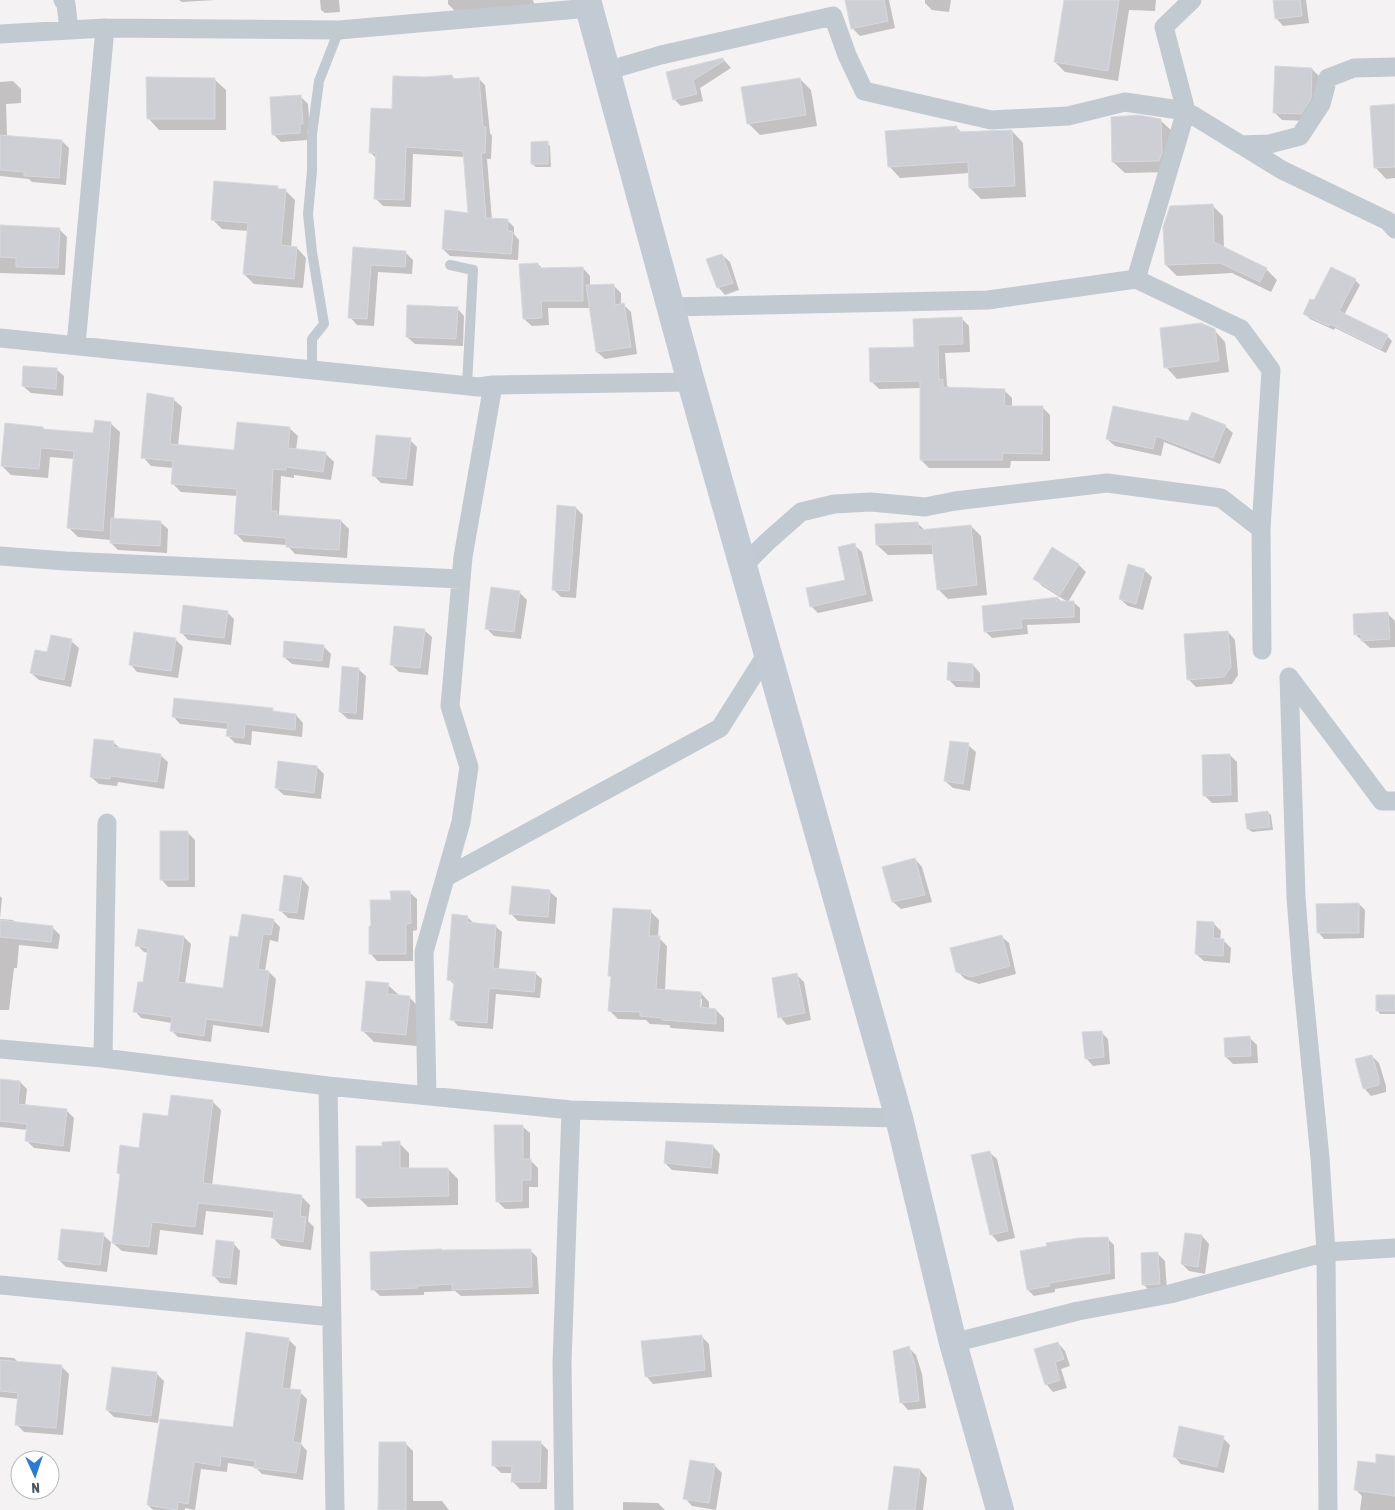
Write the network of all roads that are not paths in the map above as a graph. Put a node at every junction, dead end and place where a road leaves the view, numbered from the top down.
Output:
1 (63, 0) edge
2 (1192, 0) edge
3 (589, 4) edge
4 (105, 28) junction
5 (69, 30) junction
6 (339, 30) junction
7 (0, 34) edge
8 (1395, 67) edge
9 (606, 71) junction
10 (1186, 111) junction
11 (1242, 144) junction
12 (1395, 229) edge
13 (450, 265) dead end
14 (1136, 279) junction
15 (670, 307) junction
16 (0, 338) edge
17 (76, 345) junction
18 (312, 370) junction
19 (691, 382) junction
20 (493, 385) junction
21 (467, 386) junction
22 (1261, 529) junction
23 (0, 556) edge
24 (742, 567) junction
25 (461, 579) junction
26 (1262, 650) dead end
27 (768, 652) junction
28 (1395, 801) edge
29 (107, 823) dead end
30 (446, 877) junction
31 (0, 1049) edge
32 (103, 1058) junction
33 (328, 1086) junction
34 (427, 1095) junction
35 (570, 1110) junction
36 (898, 1118) junction
37 (1395, 1248) edge
38 (1326, 1252) junction
39 (0, 1284) edge
40 (332, 1317) junction
41 (953, 1343) junction
42 (335, 1510) edge
43 (564, 1510) edge
44 (1000, 1510) edge
45 (1328, 1510) edge

1 - 5 street
2 - 10 street
3 - 6 street
3 - 9 main road
4 - 5 street
4 - 6 street
4 - 17 street
5 - 7 street
6 - 18 lane
8 - 11 street
9 - 10 street
9 - 15 main road
10 - 11 street
10 - 14 street
11 - 12 street
13 - 21 lane
14 - 15 street
14 - 22 street
15 - 19 main road
16 - 17 street
17 - 18 street
18 - 21 street
19 - 20 street
19 - 24 main road
20 - 21 street
20 - 25 street
22 - 24 street
22 - 26 street
23 - 25 street
24 - 27 main road
25 - 30 street
27 - 30 street
27 - 36 main road
28 - 38 street
29 - 32 street
30 - 34 street
31 - 32 street
32 - 33 street
33 - 34 street
33 - 40 street
34 - 35 street
35 - 36 street
35 - 43 street
36 - 41 main road
37 - 38 street
38 - 41 street
38 - 45 street
39 - 40 street
40 - 42 street
41 - 44 main road

